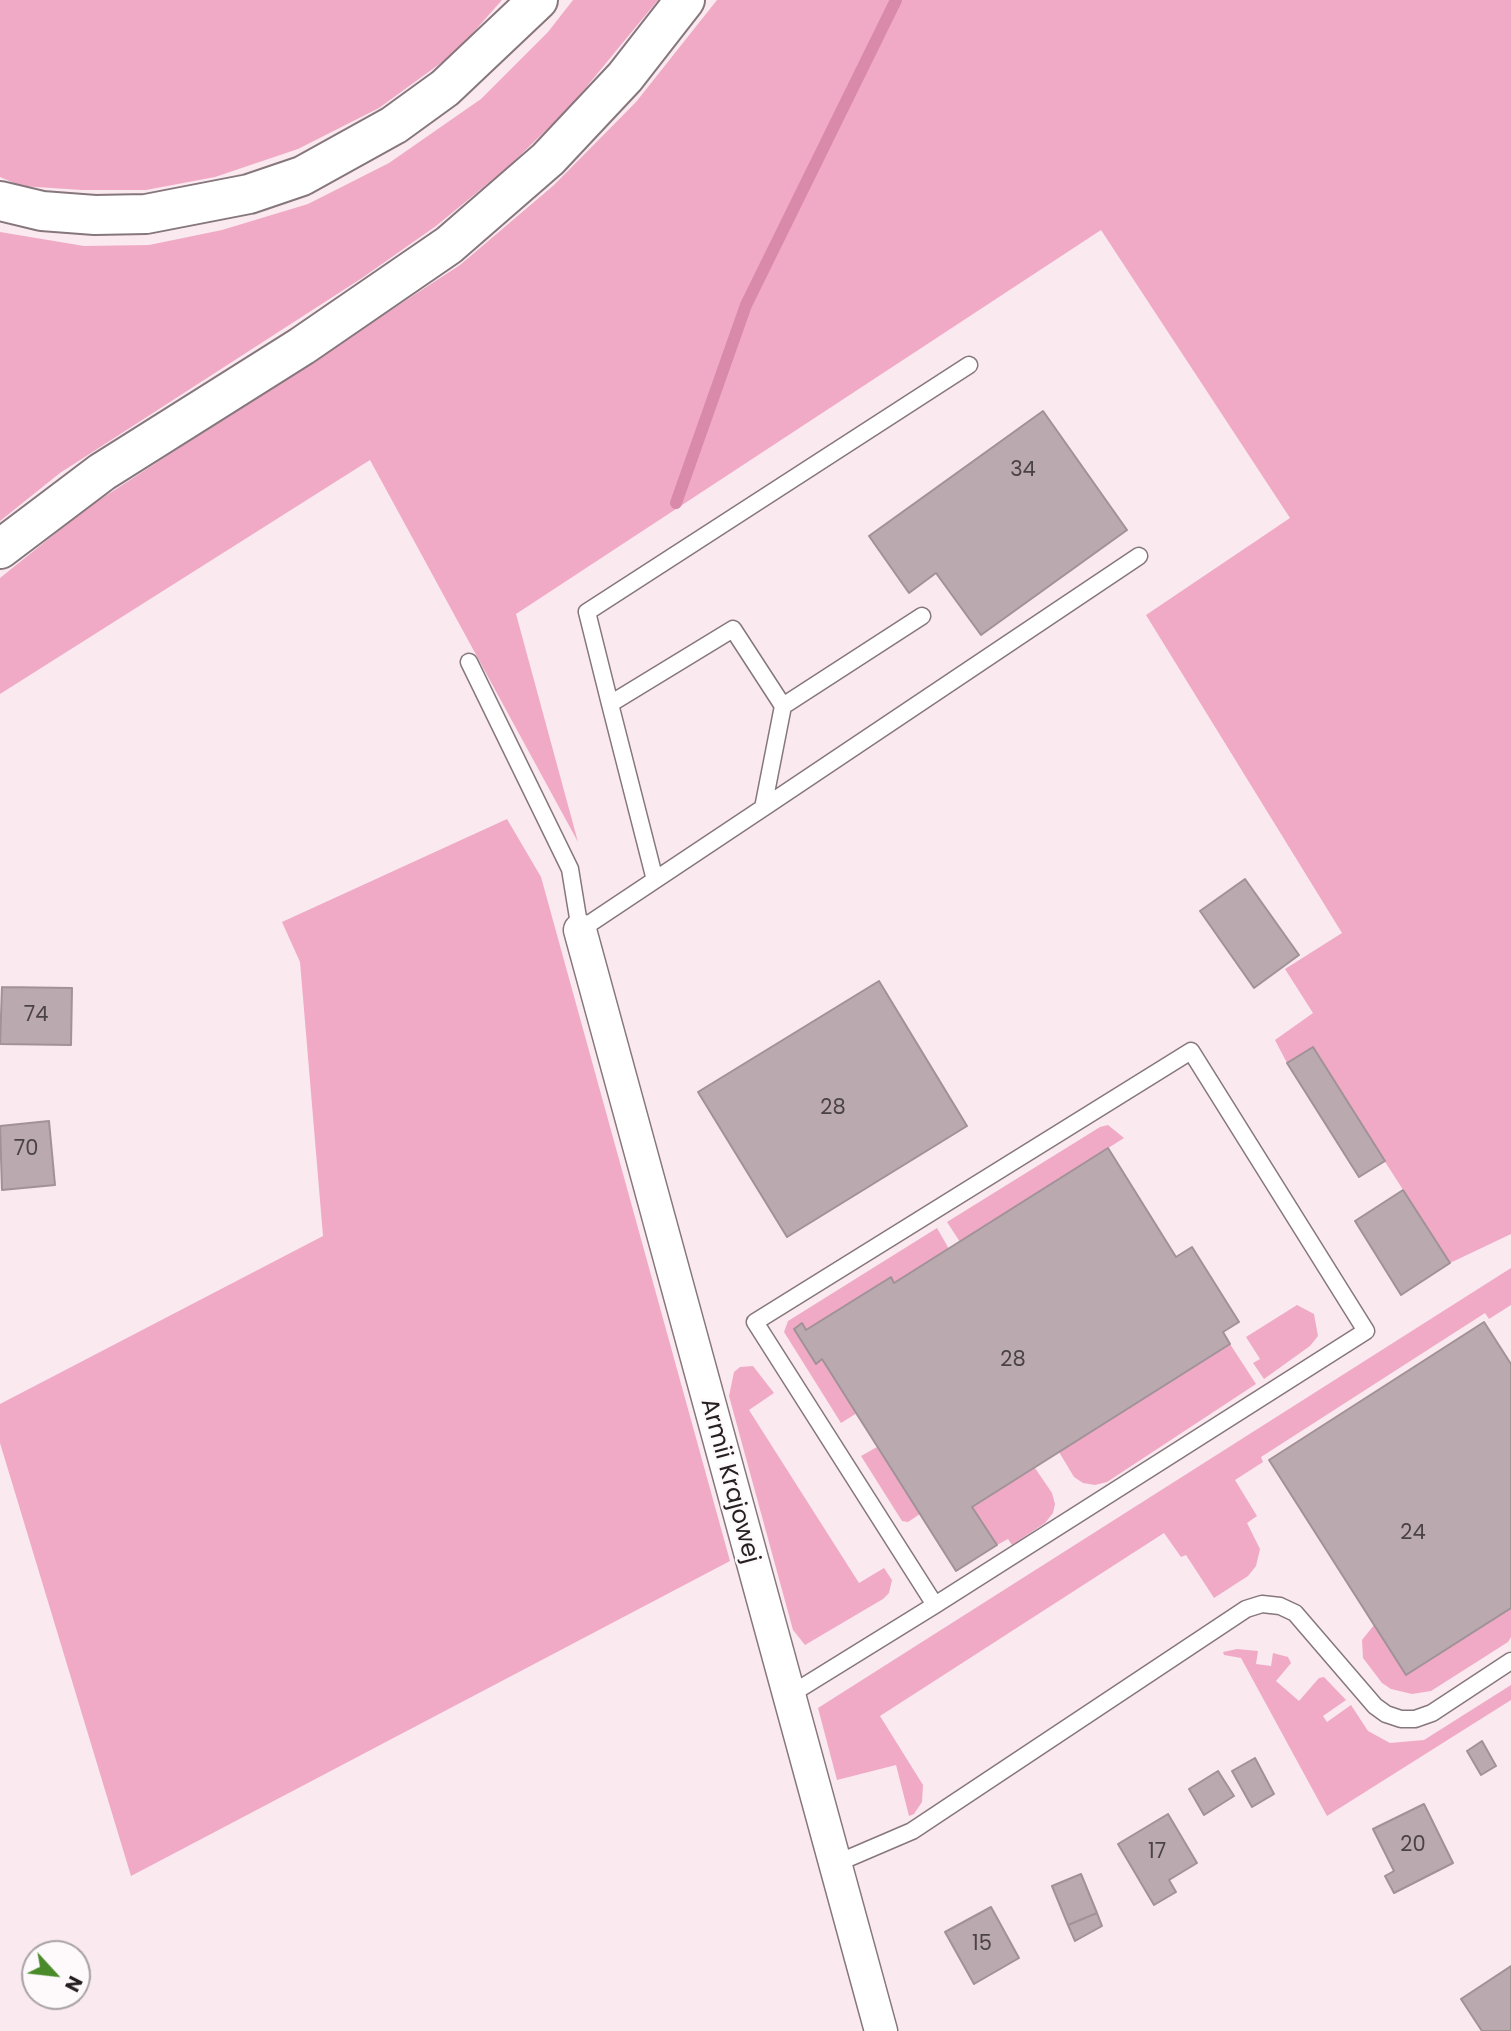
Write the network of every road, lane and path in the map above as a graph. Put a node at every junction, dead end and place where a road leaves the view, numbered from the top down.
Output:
1 (538, 0) edge
2 (685, 0) edge
3 (0, 201) edge
4 (969, 365) dead end
5 (0, 550) edge
6 (1139, 556) dead end
7 (922, 615) dead end
8 (469, 662) dead end
9 (610, 704) junction
10 (783, 706) junction
11 (763, 808) junction
12 (655, 880) junction
13 (580, 930) junction
14 (935, 1605) junction
15 (1511, 1661) edge
16 (788, 1696) junction
17 (835, 1864) junction
18 (881, 2031) edge

1 - 3 highway
2 - 5 highway
4 - 9 lane
6 - 11 lane
7 - 10 lane
8 - 13 lane
9 - 10 lane
9 - 12 lane
10 - 11 lane
11 - 12 lane
12 - 13 lane
13 - 16 street, Armii Krajowej
14 - 14 lane
14 - 16 lane
15 - 17 lane
16 - 17 street, Armii Krajowej
17 - 18 street, Armii Krajowej

